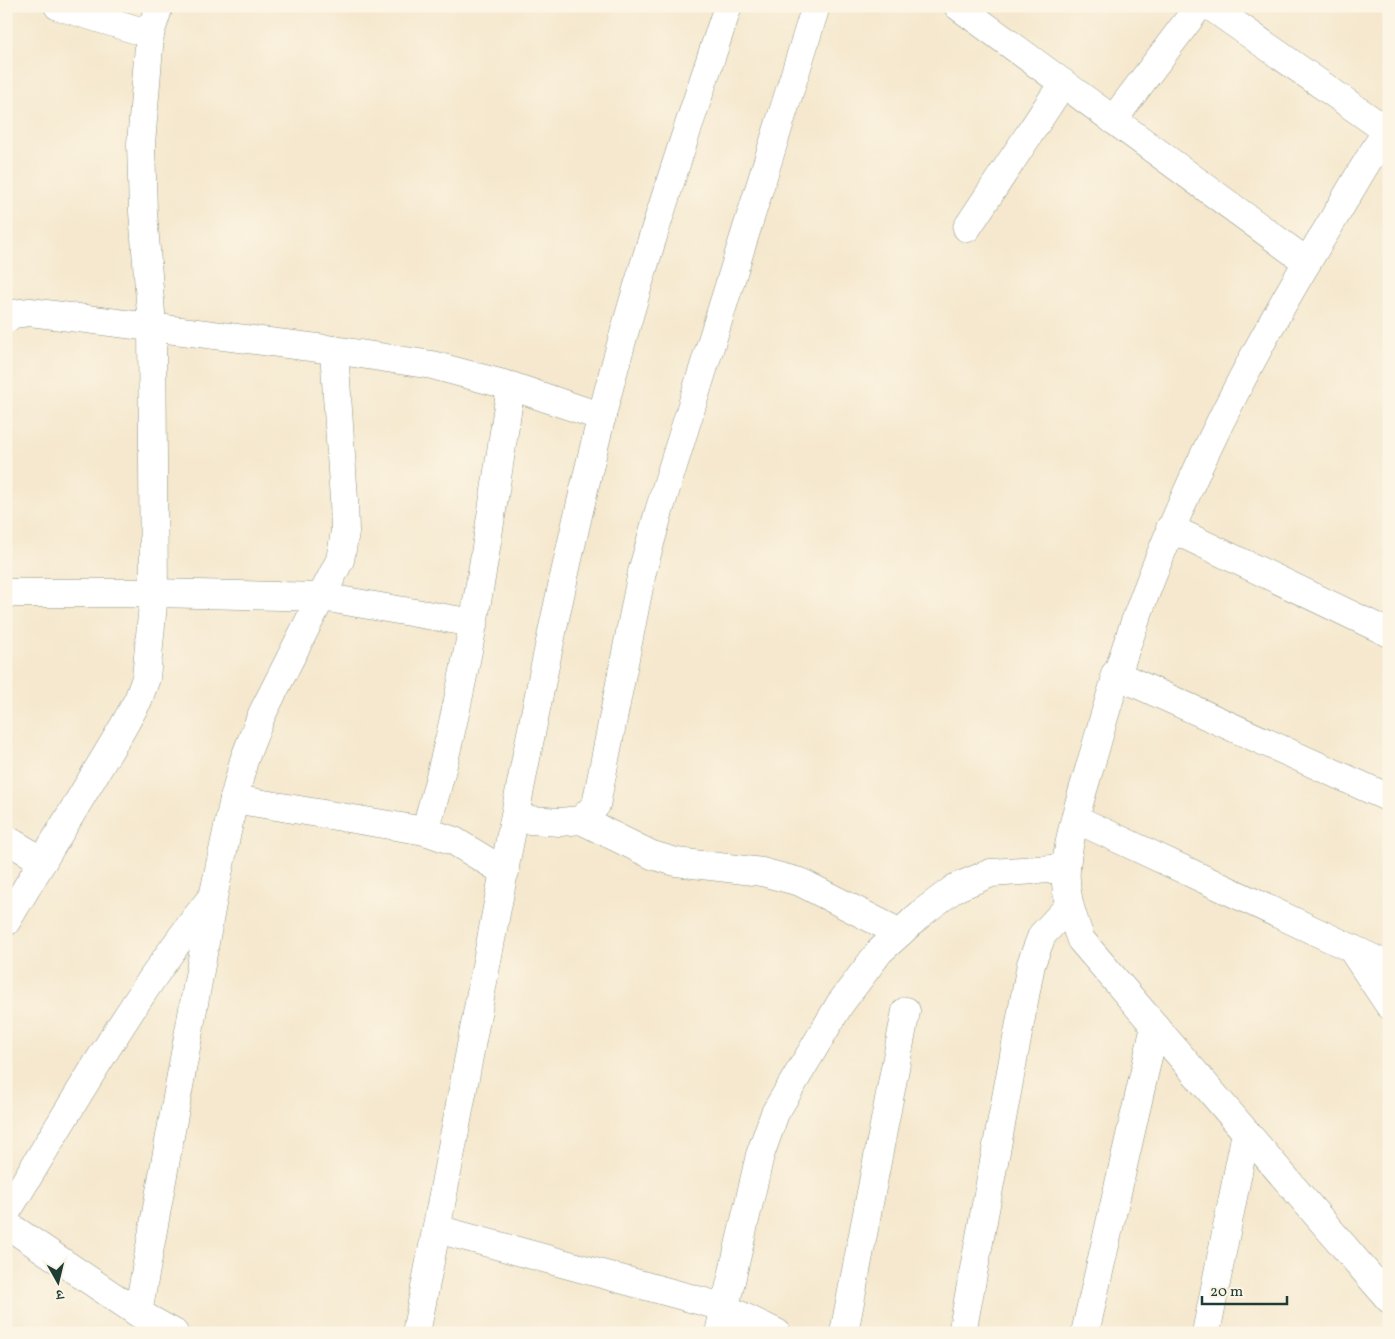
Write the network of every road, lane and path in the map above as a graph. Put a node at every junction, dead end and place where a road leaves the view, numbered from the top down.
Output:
1 (58, 6) edge
2 (159, 6) edge
3 (728, 6) edge
4 (816, 6) edge
5 (958, 6) edge
6 (1199, 6) edge
7 (1210, 6) edge
8 (1240, 14) edge
9 (150, 34) junction
10 (1063, 83) junction
11 (1113, 120) junction
12 (1388, 130) edge
13 (966, 228) dead end
14 (1307, 262) junction
15 (6, 319) edge
16 (152, 326) junction
17 (334, 350) junction
18 (511, 386) junction
19 (602, 417) junction
20 (1170, 528) junction
21 (154, 593) junction
22 (6, 594) edge
23 (322, 597) junction
24 (474, 623) junction
25 (1389, 633) edge
26 (1115, 674) junction
27 (1389, 798) edge
28 (234, 799) junction
29 (515, 819) junction
30 (1076, 819) junction
31 (581, 820) junction
32 (425, 832) junction
33 (6, 839) edge
34 (43, 861) junction
35 (1066, 868) junction
36 (505, 872) junction
37 (214, 894) junction
38 (1068, 907) junction
39 (6, 922) edge
40 (900, 933) junction
41 (1351, 948) junction
42 (1389, 966) edge
43 (1389, 1004) edge
44 (906, 1011) dead end
45 (1154, 1026) junction
46 (1246, 1132) junction
47 (6, 1213) edge
48 (6, 1224) edge
49 (437, 1228) junction
50 (1389, 1299) edge
51 (138, 1313) junction
52 (721, 1320) edge
53 (174, 1333) edge
54 (416, 1333) edge
55 (777, 1333) edge
56 (844, 1333) edge
57 (962, 1333) edge
58 (1085, 1333) edge
59 (1206, 1333) edge

1 - 9 street
2 - 9 street
3 - 19 street
4 - 31 street
5 - 10 street
6 - 11 street
7 - 8 street
8 - 12 street
9 - 16 street
10 - 11 street
10 - 13 street
11 - 14 street
12 - 14 street
14 - 20 street
15 - 16 street
16 - 17 street
16 - 21 street
17 - 18 street
17 - 23 street
18 - 19 street
18 - 24 street
19 - 29 street
20 - 25 street
20 - 26 street
21 - 22 street
21 - 23 street
21 - 34 street
23 - 24 street
23 - 28 street
24 - 32 street
26 - 27 street
26 - 30 street
28 - 32 street
28 - 37 street
29 - 31 street
29 - 36 street
30 - 35 street
30 - 41 street
31 - 40 street
32 - 36 street
33 - 34 street
34 - 39 street
35 - 38 street
35 - 40 street
36 - 49 street
37 - 47 street
37 - 51 street
38 - 45 street
38 - 57 street
40 - 52 street
41 - 42 street
41 - 43 street
44 - 56 street
45 - 46 street
45 - 58 street
46 - 50 street
46 - 59 street
48 - 51 street
49 - 52 street
49 - 54 street
51 - 53 street
52 - 55 street

